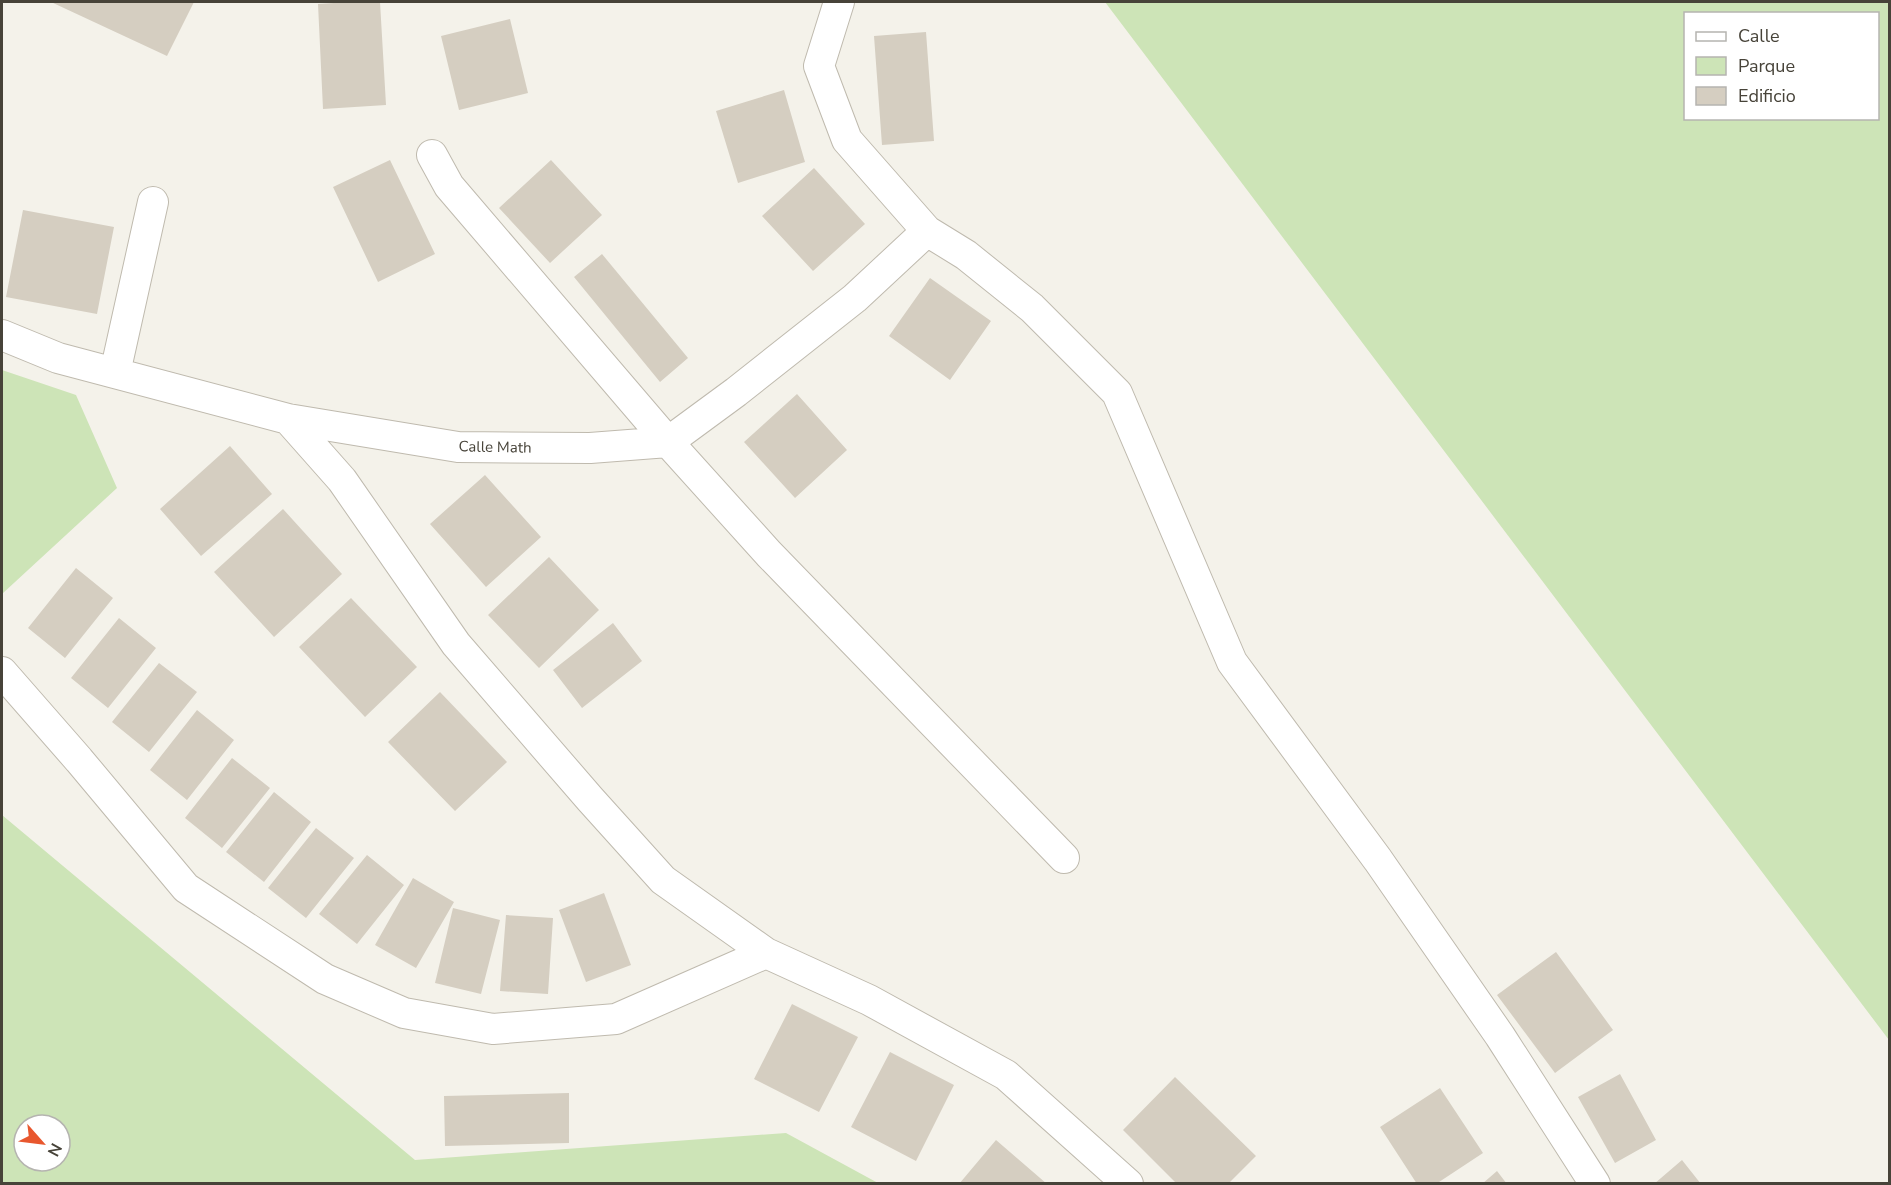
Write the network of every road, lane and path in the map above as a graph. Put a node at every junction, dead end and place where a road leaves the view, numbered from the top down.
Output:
1 (839, 2) edge
2 (432, 155) dead end
3 (153, 202) dead end
4 (927, 231) junction
5 (2, 335) edge
6 (115, 373) junction
7 (288, 419) junction
8 (668, 442) junction
9 (2, 672) edge
10 (1064, 858) dead end
11 (766, 953) junction
12 (1128, 1184) edge
13 (1595, 1184) edge

1 - 4 street
2 - 8 street
3 - 6 street
4 - 8 street
4 - 13 street
5 - 6 street, Calle Math
6 - 7 street, Calle Math
7 - 8 street, Calle Math
7 - 11 street
8 - 10 street
9 - 11 street
11 - 12 street

